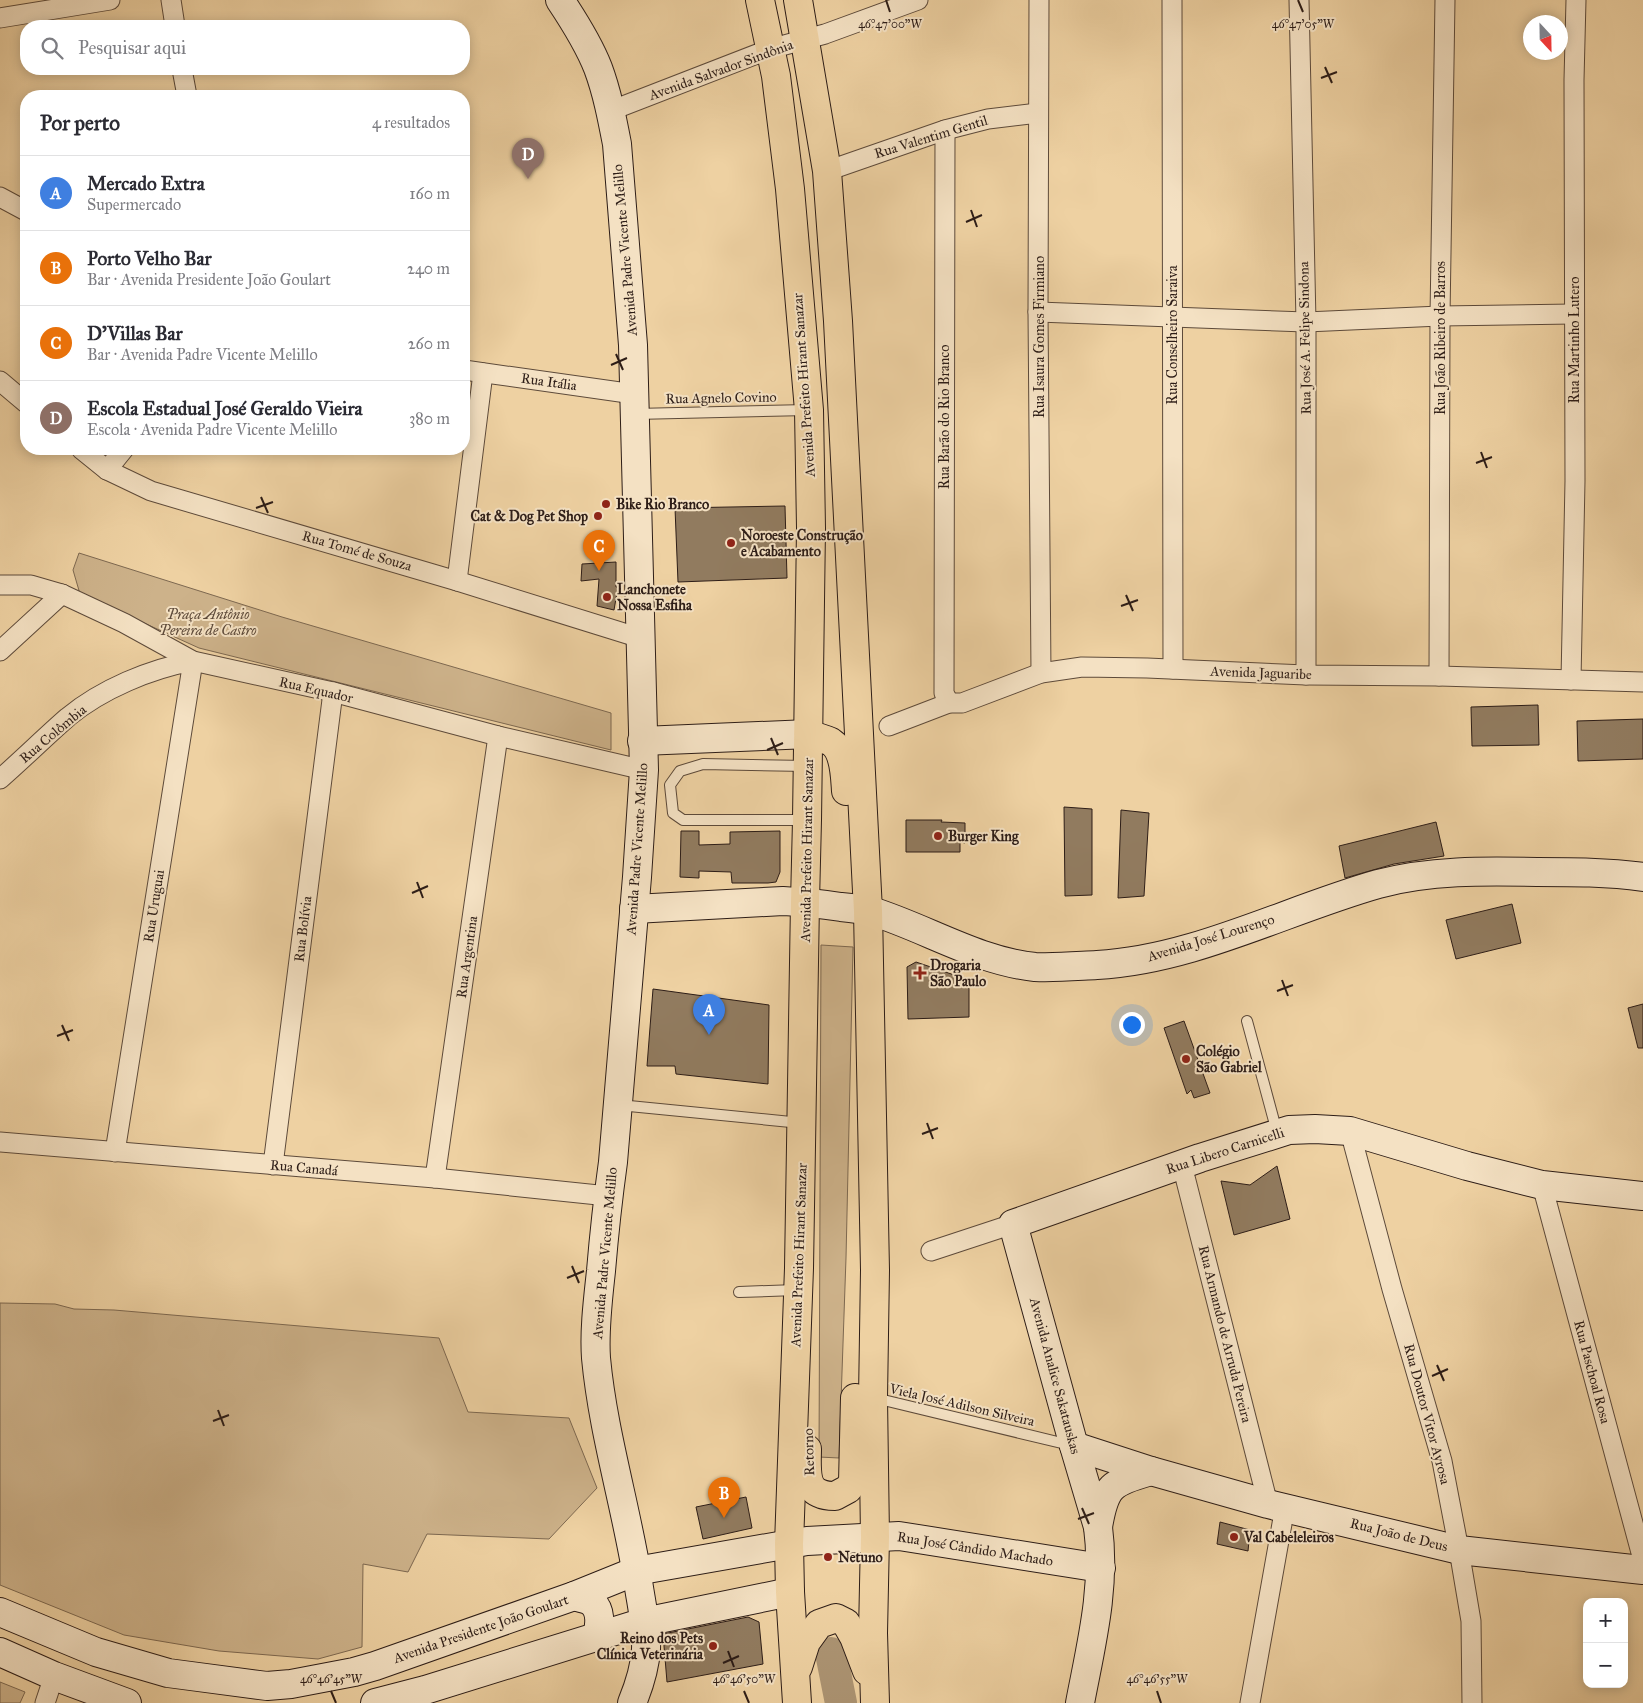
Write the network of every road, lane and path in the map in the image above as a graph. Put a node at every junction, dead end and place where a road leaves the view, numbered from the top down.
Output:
1 (110, 0) edge
2 (171, 0) edge
3 (560, 0) edge
4 (760, 0) edge
5 (798, 0) edge
6 (1039, 0) edge
7 (1172, 0) edge
8 (1300, 0) edge
9 (1445, 0) edge
10 (1576, 0) edge
11 (905, 2) edge
12 (0, 18) edge
13 (174, 20) edge
14 (805, 40) junction
15 (770, 49) junction
16 (183, 75) edge
17 (185, 90) edge
18 (610, 111) junction
19 (1038, 113) junction
20 (945, 130) junction
21 (827, 171) junction
22 (0, 197) edge
23 (20, 209) edge
24 (1038, 312) junction
25 (1574, 314) junction
26 (1440, 316) junction
27 (1172, 317) junction
28 (1306, 322) junction
29 (470, 371) edge
30 (483, 373) junction
31 (0, 381) edge
32 (20, 397) edge
33 (634, 404) junction
34 (809, 410) junction
35 (88, 455) edge
36 (119, 455) edge
37 (107, 470) junction
38 (457, 581) junction
39 (0, 585) edge
40 (62, 594) junction
41 (640, 638) junction
42 (0, 651) edge
43 (193, 661) junction
44 (1173, 670) junction
45 (1041, 673) junction
46 (1306, 676) junction
47 (1439, 676) junction
48 (1571, 680) junction
49 (1643, 682) edge
50 (333, 692) junction
51 (949, 703) junction
52 (889, 726) dead end
53 (809, 734) junction
54 (498, 736) junction
55 (642, 741) junction
56 (808, 766) junction
57 (644, 770) junction
58 (0, 779) edge
59 (807, 820) junction
60 (865, 851) junction
61 (1643, 877) edge
62 (805, 902) junction
63 (634, 909) junction
64 (868, 910) junction
65 (1247, 1021) dead end
66 (618, 1105) junction
67 (802, 1123) junction
68 (1350, 1130) junction
69 (1278, 1133) junction
70 (0, 1142) edge
71 (114, 1152) junction
72 (1182, 1164) junction
73 (273, 1165) junction
74 (435, 1178) junction
75 (1542, 1185) junction
76 (608, 1196) junction
77 (1643, 1196) edge
78 (1013, 1224) junction
79 (931, 1251) dead end
80 (740, 1292) dead end
81 (798, 1302) junction
82 (874, 1340) junction
83 (873, 1398) junction
84 (1074, 1446) junction
85 (1151, 1471) junction
86 (1277, 1506) junction
87 (1098, 1527) junction
88 (863, 1537) junction
89 (798, 1543) junction
90 (1459, 1550) junction
91 (1643, 1560) edge
92 (1101, 1568) junction
93 (1643, 1570) edge
94 (636, 1571) junction
95 (790, 1592) junction
96 (574, 1596) junction
97 (0, 1612) edge
98 (644, 1622) junction
99 (597, 1636) junction
100 (0, 1652) edge
101 (54, 1676) junction
102 (797, 1696) edge
103 (875, 1697) edge
104 (45, 1703) edge
105 (127, 1703) edge
106 (375, 1703) edge
107 (632, 1703) edge
108 (1080, 1703) edge
109 (1250, 1703) edge
110 (1472, 1703) edge

1 - 12 street
2 - 13 street
3 - 18 main road, Avenida Padre Vicente Melillo
4 - 15 main road, Avenida Prefeito Hirant Sanazar
5 - 14 main road
6 - 19 street, Rua Isaura Gomes Firmiano
7 - 27 street, Rua Conselheiro Saraiva
8 - 28 street, Rua José A. Felipe Sindona
9 - 26 street, Rua João Ribeiro de Barros
10 - 25 street, Rua Martinho Lutero
11 - 14 street, Avenida Salvador Sindônia
14 - 15 street, Avenida Salvador Sindônia
14 - 21 main road
15 - 18 street, Avenida Salvador Sindônia
15 - 34 main road, Avenida Prefeito Hirant Sanazar
16 - 17 street
18 - 33 main road, Avenida Padre Vicente Melillo
19 - 20 street, Rua Valentim Gentil
19 - 24 street, Rua Isaura Gomes Firmiano
20 - 21 street, Rua Valentim Gentil
20 - 51 street, Rua Barão do Rio Branco
21 - 60 main road
22 - 23 street
24 - 27 street
24 - 45 street, Rua Isaura Gomes Firmiano
25 - 26 street
25 - 48 street, Rua Martinho Lutero
26 - 28 street
26 - 47 street, Rua João Ribeiro de Barros
27 - 28 street
27 - 44 street, Rua Conselheiro Saraiva
28 - 46 street, Rua José A. Felipe Sindona
29 - 30 street, Rua Itália
30 - 33 street, Rua Itália
30 - 38 street
31 - 32 street
33 - 34 lane, Rua Agnelo Covino
33 - 41 main road, Avenida Padre Vicente Melillo
34 - 53 main road, Avenida Prefeito Hirant Sanazar
35 - 37 street, Rua Tomé de Souza
36 - 37 street
37 - 38 street, Rua Tomé de Souza
38 - 41 street, Rua Tomé de Souza
39 - 40 street, Rua Equador
40 - 42 street
40 - 43 street, Rua Equador
41 - 55 main road, Avenida Padre Vicente Melillo
43 - 50 street, Rua Equador
43 - 58 street, Rua Colômbia
43 - 71 street, Rua Uruguai
44 - 45 street, Avenida Jaguaribe
44 - 46 street, Avenida Jaguaribe
45 - 51 street, Avenida Jaguaribe
46 - 47 street, Avenida Jaguaribe
47 - 48 street, Avenida Jaguaribe
48 - 49 street, Avenida Jaguaribe
50 - 54 street, Rua Equador
50 - 73 street, Rua Bolívia
51 - 52 street, Avenida Jaguaribe
53 - 55 main road
53 - 56 main road, Avenida Prefeito Hirant Sanazar
53 - 60 main road
54 - 57 street, Rua Equador
54 - 74 street, Rua Argentina
55 - 57 main road, Avenida Padre Vicente Melillo
56 - 59 main road, Avenida Prefeito Hirant Sanazar
56 - 59 lane
57 - 63 main road, Avenida Padre Vicente Melillo
59 - 62 main road, Avenida Prefeito Hirant Sanazar
60 - 64 main road
61 - 64 main road, Avenida José Lourenço
62 - 63 main road, Avenida José Lourenço
62 - 64 main road, Avenida José Lourenço
62 - 67 main road, Avenida Prefeito Hirant Sanazar
63 - 66 main road, Avenida Padre Vicente Melillo
64 - 82 main road
65 - 69 lane
66 - 67 lane
66 - 76 main road, Avenida Padre Vicente Melillo
67 - 81 main road, Avenida Prefeito Hirant Sanazar
68 - 69 main road, Rua Libero Carnicelli
68 - 75 main road, Rua Libero Carnicelli
68 - 90 street, Rua Doutor Vitor Ayrosa
69 - 72 main road, Rua Libero Carnicelli
70 - 71 street, Rua Canadá
71 - 73 street, Rua Canadá
72 - 78 main road, Rua Libero Carnicelli
72 - 86 street, Rua Armando de Arruda Pereira
73 - 74 street, Rua Canadá
74 - 76 street, Rua Canadá
75 - 77 main road, Rua Libero Carnicelli
75 - 91 street, Rua Paschoal Rosa
76 - 94 main road, Avenida Padre Vicente Melillo
78 - 79 street, Rua Libero Carnicelli
78 - 84 main road, Avenida Analice Sakatauskas
80 - 81 lane
81 - 82 main road, Retorno
81 - 89 main road, Avenida Prefeito Hirant Sanazar
82 - 83 main road
83 - 84 lane, Viela José Adilson Silveira
83 - 88 main road
84 - 85 main road, Rua João de Deus
84 - 87 main road, Avenida Analice Sakatauskas
85 - 86 main road, Rua João de Deus
85 - 87 main road, Avenida Analice Sakatauskas
86 - 90 main road, Rua João de Deus
86 - 109 street
87 - 92 main road, Avenida Analice Sakatauskas
88 - 89 main road, Rua José Cândido Machado
88 - 92 main road, Rua José Cândido Machado
88 - 103 main road
89 - 94 main road, Avenida Presidente João Goulart
89 - 95 main road, Avenida Prefeito Hirant Sanazar
90 - 93 main road, Rua João de Deus
90 - 110 street, Rua Doutor Vitor Ayrosa
92 - 108 main road, Avenida Analice Sakatauskas
94 - 96 main road, Avenida Presidente João Goulart
94 - 98 main road, Avenida Padre Vicente Melillo
95 - 98 main road
95 - 102 main road, Avenida Prefeito Hirant Sanazar
96 - 97 main road, Avenida Presidente João Goulart
96 - 99 main road
98 - 99 main road
98 - 107 main road, Avenida Padre Vicente Melillo
99 - 106 main road
100 - 101 main road
101 - 104 street
101 - 105 main road
102 - 103 main road

